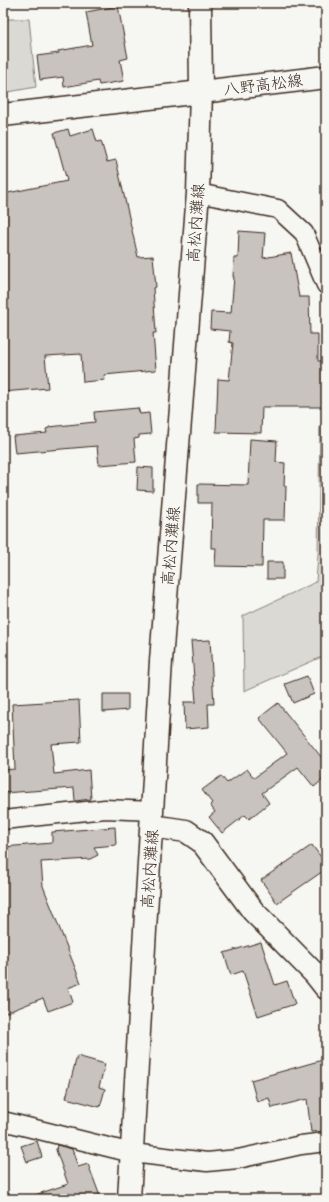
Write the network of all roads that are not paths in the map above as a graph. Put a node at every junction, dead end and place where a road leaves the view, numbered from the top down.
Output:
1 (200, 3) edge
2 (326, 77) edge
3 (201, 92) junction
4 (3, 115) edge
5 (198, 193) junction
6 (326, 285) edge
7 (152, 819) junction
8 (3, 820) edge
9 (322, 977) edge
10 (3, 1121) edge
11 (326, 1142) edge
12 (132, 1153) junction
13 (129, 1199) edge

1 - 3 main road, 高松内灘線
2 - 3 main road, 八野高松線
3 - 4 main road
3 - 5 main road, 高松内灘線
5 - 6 street
5 - 7 main road, 高松内灘線
7 - 8 street
7 - 9 main road
7 - 12 main road, 高松内灘線
10 - 12 street
11 - 12 street
12 - 13 main road, 高松内灘線

